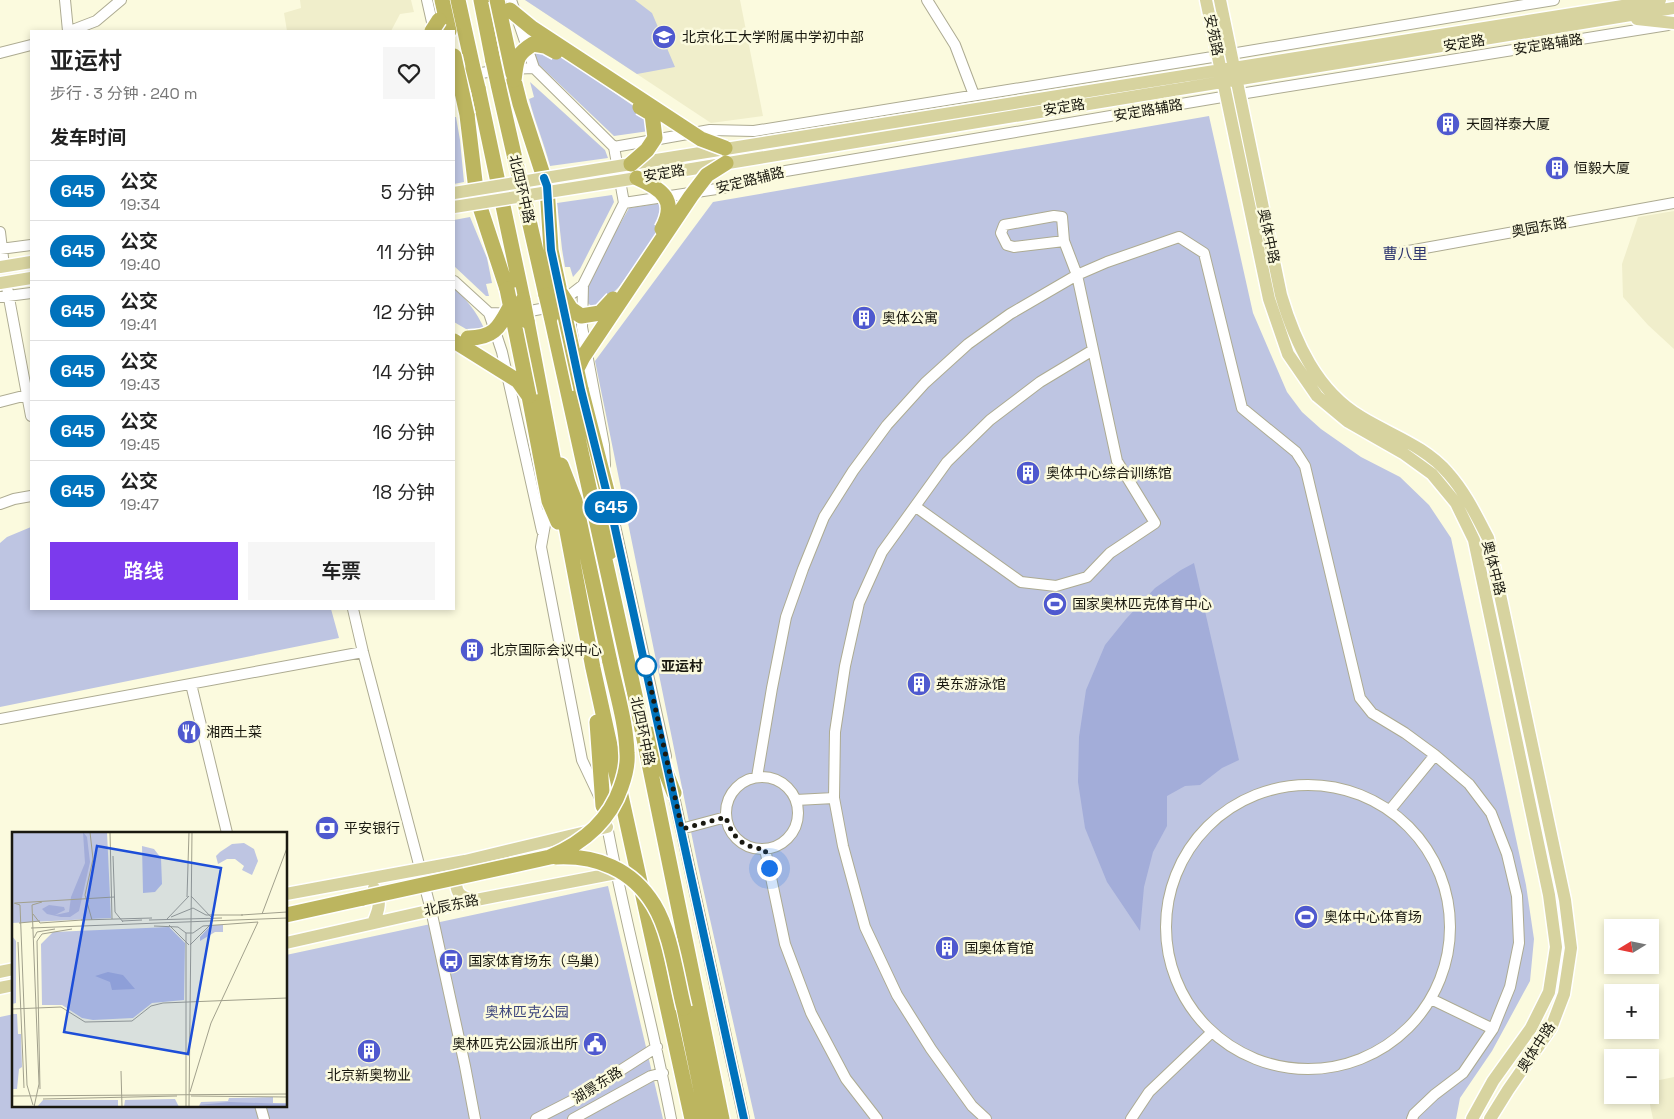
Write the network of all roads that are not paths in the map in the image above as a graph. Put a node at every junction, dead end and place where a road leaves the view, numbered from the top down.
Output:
1 (65, 0) edge
2 (121, 0) edge
3 (427, 0) edge
4 (458, 0) edge
5 (481, 0) edge
6 (497, 0) edge
7 (502, 0) edge
8 (511, 0) edge
9 (927, 0) edge
10 (1206, 0) edge
11 (1220, 0) edge
12 (1554, 0) edge
13 (1660, 0) edge
14 (443, 4) edge
15 (1674, 8) edge
16 (1622, 17) junction
17 (1674, 23) edge
18 (69, 30) edge
19 (71, 30) edge
20 (433, 30) edge
21 (434, 30) edge
22 (449, 30) edge
23 (1317, 40) junction
24 (30, 45) edge
25 (1348, 51) junction
26 (0, 53) edge
27 (1231, 54) junction
28 (1218, 56) junction
29 (534, 68) junction
30 (455, 69) edge
31 (1236, 74) junction
32 (1222, 76) junction
33 (514, 80) junction
34 (456, 82) edge
35 (1240, 94) junction
36 (974, 95) junction
37 (1226, 97) junction
38 (614, 147) junction
39 (725, 155) junction
40 (634, 171) junction
41 (455, 193) edge
42 (624, 202) junction
43 (1674, 203) edge
44 (455, 207) edge
45 (0, 232) edge
46 (1064, 241) junction
47 (30, 245) edge
48 (1, 249) edge
49 (1404, 252) dead end
50 (30, 262) edge
51 (2, 266) edge
52 (1077, 275) junction
53 (30, 278) edge
54 (3, 282) edge
55 (455, 282) edge
56 (583, 285) junction
57 (30, 293) edge
58 (553, 294) junction
59 (4, 296) edge
60 (517, 302) junction
61 (489, 314) junction
62 (455, 335) edge
63 (455, 343) edge
64 (1093, 350) junction
65 (577, 369) junction
66 (28, 395) junction
67 (529, 396) junction
68 (0, 402) edge
69 (30, 409) edge
70 (548, 431) junction
71 (607, 491) junction
72 (30, 496) edge
73 (549, 501) junction
74 (0, 504) edge
75 (916, 507) junction
76 (543, 538) junction
77 (569, 546) junction
78 (612, 596) junction
79 (353, 610) edge
80 (363, 652) junction
81 (593, 668) junction
82 (192, 684) junction
83 (635, 695) junction
84 (0, 719) edge
85 (1435, 755) junction
86 (757, 777) junction
87 (674, 793) junction
88 (834, 798) junction
89 (796, 800) junction
90 (603, 806) junction
91 (1390, 810) junction
92 (726, 817) junction
93 (607, 827) junction
94 (682, 829) junction
95 (227, 832) edge
96 (765, 849) junction
97 (550, 857) junction
98 (465, 861) junction
99 (419, 869) junction
100 (616, 873) junction
101 (357, 881) junction
102 (288, 894) edge
103 (476, 900) junction
104 (431, 910) junction
105 (288, 914) edge
106 (373, 923) junction
107 (288, 942) edge
108 (1431, 999) junction
109 (1493, 1029) junction
110 (1212, 1032) junction
111 (657, 1047) junction
112 (663, 1073) junction
113 (260, 1106) edge
114 (264, 1119) edge
115 (475, 1119) edge
116 (536, 1119) edge
117 (573, 1119) edge
118 (672, 1119) edge
119 (692, 1119) edge
120 (707, 1119) edge
121 (722, 1119) edge
122 (744, 1119) edge
123 (877, 1119) edge
124 (986, 1119) edge
125 (1131, 1119) edge
126 (1412, 1119) edge
127 (1472, 1119) edge
128 (1490, 1119) edge

1 - 18 street
2 - 19 street
3 - 20 street
4 - 60 highway, 北四环中路, bridge
5 - 58 highway, 北四环中路, bridge
6 - 33 highway, bridge
7 - 39 highway, bridge
8 - 29 street
9 - 36 street
10 - 28 main road, 安苑路
11 - 27 main road, 安苑路
12 - 23 street
13 - 25 main road, 安定路
14 - 21 highway, bridge
14 - 22 highway
15 - 16 main road, 安定路
16 - 17 main road
16 - 31 main road, 安定路
17 - 35 street, 安定路辅路
23 - 25 street, 安定路
23 - 27 street
24 - 26 street
25 - 31 main road, 安定路
27 - 28 street
27 - 31 main road, 安苑路
28 - 32 main road, 安苑路
28 - 36 street
29 - 34 street
29 - 38 street
30 - 34 highway, bridge
31 - 32 main road, 安定路
31 - 35 main road, 奥体中路
32 - 37 main road, 奥体中路
32 - 39 main road, 安定路
32 - 39 main road, 安定路
33 - 40 highway, bridge
33 - 58 highway
34 - 60 highway, bridge
35 - 37 street, 安定路辅路
35 - 128 main road, 奥体中路
36 - 38 street
37 - 42 street, 安定路辅路
37 - 127 main road, 奥体中路
38 - 42 street
39 - 40 main road, 安定路, bridge
39 - 65 highway, bridge
40 - 41 main road, 安定路, bridge
40 - 44 main road, 安定路, bridge
40 - 58 highway, bridge
42 - 56 street
43 - 49 street, 奥园东路
45 - 48 street
46 - 46 street
46 - 52 street
47 - 48 street
48 - 51 street
50 - 51 main road
52 - 64 street
52 - 85 street
52 - 86 street
53 - 54 main road
54 - 59 street
55 - 61 street
56 - 61 street
56 - 71 street, 北四环中路
57 - 59 street
58 - 65 highway, bridge
58 - 78 highway, 北四环中路, bridge
59 - 66 street
60 - 62 highway, bridge
60 - 67 highway, bridge
60 - 70 highway, bridge
61 - 76 street
63 - 67 highway, bridge
64 - 75 street
64 - 75 street
65 - 71 highway, bridge
66 - 68 street
66 - 69 street
67 - 73 highway
70 - 77 highway
70 - 97 highway, bridge
71 - 78 highway
71 - 87 street, 北四环中路
72 - 74 street
73 - 76 street
73 - 77 highway
75 - 88 street
76 - 90 street
77 - 81 highway
78 - 83 highway, 北四环中路
79 - 80 street
80 - 82 street
80 - 99 street
81 - 90 highway
81 - 119 highway
82 - 84 street
82 - 95 street
83 - 87 highway
83 - 121 highway, 北四环中路
85 - 91 street
85 - 109 street
86 - 89 street
86 - 92 street
87 - 94 street, 北四环中路
88 - 89 street
88 - 124 street
89 - 96 street
90 - 93 street
91 - 108 street
91 - 110 street
92 - 94 street
92 - 96 street
93 - 98 main road
93 - 100 street
94 - 122 street, 北四环中路
96 - 123 street
97 - 105 highway, bridge
97 - 120 highway, bridge
98 - 99 main road
98 - 103 main road
99 - 101 main road
99 - 104 street
100 - 103 main road, 北辰东路
100 - 111 street
101 - 102 main road
101 - 106 main road
103 - 104 main road, 北辰东路
104 - 106 main road, 北辰东路
104 - 115 street
106 - 107 main road, 北辰东路
108 - 109 street
108 - 110 street
109 - 126 street
110 - 125 street
111 - 112 street
111 - 116 street, 湖景东路
112 - 117 street, 湖景东路
112 - 118 street
113 - 114 street

